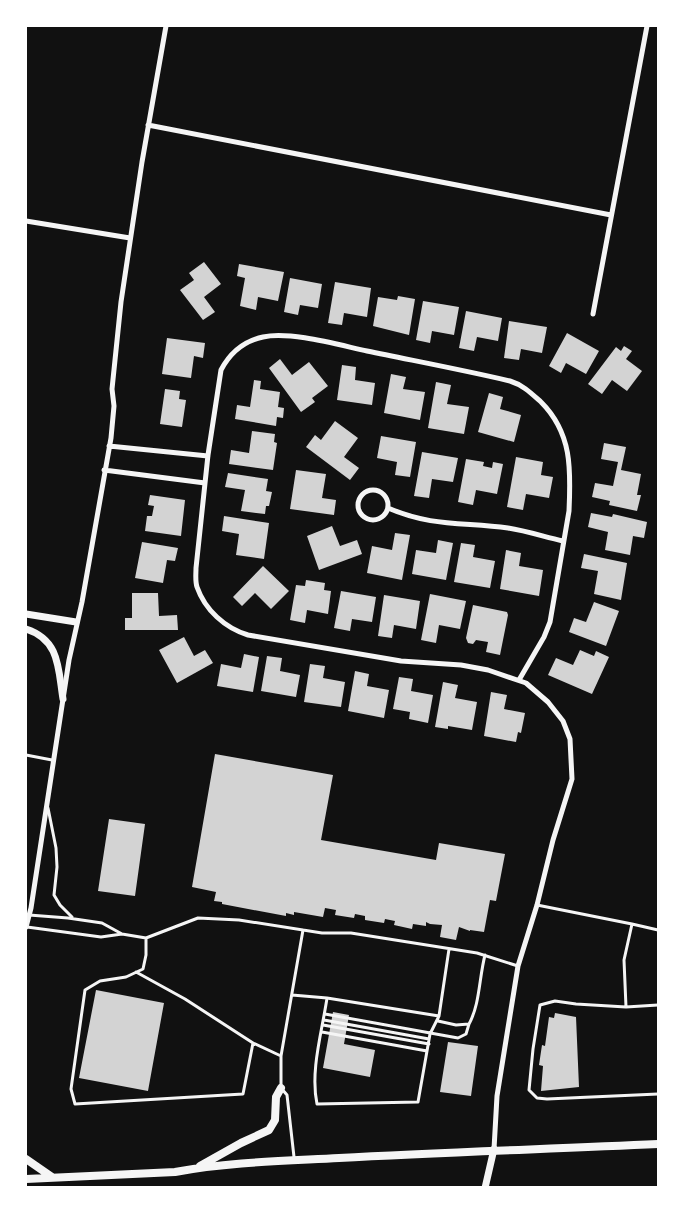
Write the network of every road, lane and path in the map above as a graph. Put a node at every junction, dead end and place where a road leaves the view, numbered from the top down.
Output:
1 (166, 26) edge
2 (647, 26) edge
3 (148, 125) junction
4 (611, 215) junction
5 (26, 221) edge
6 (130, 238) junction
7 (593, 314) dead end
8 (109, 446) junction
9 (208, 456) junction
10 (104, 470) junction
11 (205, 483) junction
12 (388, 508) junction
13 (563, 541) junction
14 (26, 614) edge
15 (76, 622) junction
16 (26, 629) edge
17 (519, 680) junction
18 (63, 699) junction
19 (26, 755) edge
20 (52, 760) junction
21 (46, 801) junction
22 (537, 905) junction
23 (29, 915) junction
24 (73, 919) junction
25 (633, 924) junction
26 (26, 927) edge
27 (303, 930) junction
28 (658, 930) edge
29 (122, 934) junction
30 (146, 939) junction
31 (449, 949) junction
32 (485, 955) junction
33 (518, 966) junction
34 (136, 972) junction
35 (292, 995) junction
36 (327, 998) junction
37 (658, 1005) edge
38 (626, 1007) junction
39 (324, 1014) junction
40 (439, 1016) junction
41 (324, 1020) junction
42 (437, 1021) junction
43 (469, 1024) junction
44 (323, 1025) junction
45 (322, 1032) junction
46 (430, 1036) junction
47 (253, 1043) junction
48 (429, 1044) junction
49 (427, 1052) junction
50 (281, 1056) junction
51 (281, 1088) junction
52 (658, 1094) edge
53 (658, 1144) edge
54 (494, 1149) junction
55 (26, 1159) edge
56 (294, 1161) junction
57 (197, 1168) junction
58 (53, 1178) junction
59 (26, 1179) edge
60 (485, 1188) edge

1 - 3 street
2 - 4 street
3 - 4 street
3 - 6 street
4 - 7 street
5 - 6 street
6 - 8 street
8 - 9 street
8 - 10 street
9 - 11 street
9 - 13 street
10 - 11 street
10 - 15 street
11 - 17 street
12 - 12 street
12 - 13 street
13 - 17 street
14 - 15 street
15 - 18 street
16 - 18 street
17 - 22 street
18 - 20 street
19 - 20 lane
20 - 21 street
21 - 23 street
21 - 24 lane
22 - 25 lane
22 - 33 street
23 - 24 lane
23 - 26 street
24 - 29 lane
25 - 28 lane
25 - 38 lane
26 - 29 lane
27 - 30 lane
27 - 31 lane
27 - 35 lane
29 - 30 lane
30 - 34 lane
31 - 32 lane
31 - 40 lane
32 - 33 lane
32 - 43 lane
33 - 54 street
34 - 47 lane
34 - 47 lane
35 - 36 lane
35 - 50 lane
36 - 39 lane
36 - 40 lane
37 - 38 lane
38 - 52 lane
39 - 41 lane
39 - 46 lane
40 - 42 lane
41 - 44 lane
41 - 46 lane
42 - 43 lane
42 - 46 lane
43 - 46 lane
44 - 45 lane
44 - 48 lane
45 - 49 lane
45 - 49 lane
46 - 48 lane
47 - 50 lane
48 - 49 lane
50 - 51 lane
51 - 56 lane
51 - 57 main road
53 - 54 main road
54 - 56 main road
54 - 60 street
55 - 58 main road
56 - 57 main road
57 - 58 main road
58 - 59 main road

